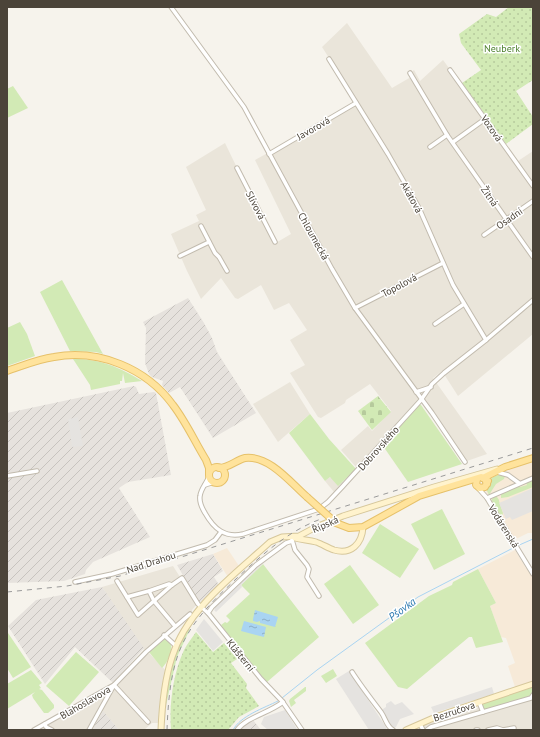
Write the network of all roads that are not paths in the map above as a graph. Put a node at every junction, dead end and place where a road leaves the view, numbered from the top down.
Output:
1 (171, 7) edge
2 (329, 59) dead end
3 (450, 70) dead end
4 (410, 73) dead end
5 (356, 103) junction
6 (485, 119) junction
7 (447, 135) junction
8 (453, 142) junction
9 (430, 147) dead end
10 (269, 154) junction
11 (237, 168) dead end
12 (533, 186) edge
13 (533, 201) edge
14 (507, 219) junction
15 (201, 226) dead end
16 (484, 235) dead end
17 (209, 242) junction
18 (275, 242) dead end
19 (180, 256) dead end
20 (533, 257) edge
21 (443, 263) junction
22 (227, 271) dead end
23 (533, 300) edge
24 (464, 304) junction
25 (355, 308) junction
26 (435, 324) dead end
27 (486, 340) junction
28 (7, 371) edge
29 (431, 387) junction
30 (416, 392) junction
31 (421, 400) junction
32 (533, 458) edge
33 (206, 460) junction
34 (465, 462) dead end
35 (231, 464) junction
36 (218, 467) junction
37 (505, 467) junction
38 (36, 471) dead end
39 (496, 472) junction
40 (209, 474) junction
41 (225, 474) junction
42 (7, 476) edge
43 (533, 478) edge
44 (477, 481) junction
45 (215, 483) junction
46 (519, 483) junction
47 (486, 485) junction
48 (204, 486) junction
49 (425, 494) junction
50 (406, 497) junction
51 (487, 498) junction
52 (363, 527) junction
53 (221, 532) junction
54 (292, 539) junction
55 (533, 574) edge
56 (117, 581) dead end
57 (75, 582) dead end
58 (172, 584) junction
59 (149, 591) junction
60 (319, 596) dead end
61 (127, 597) junction
62 (154, 601) junction
63 (201, 606) junction
64 (208, 613) junction
65 (190, 614) dead end
66 (175, 626) junction
67 (164, 635) junction
68 (176, 646) junction
69 (352, 672) dead end
70 (533, 684) edge
71 (114, 685) junction
72 (533, 695) edge
73 (282, 702) junction
74 (479, 702) junction
75 (483, 712) junction
76 (148, 722) dead end
77 (45, 724) junction
78 (420, 724) junction
79 (514, 728) dead end
80 (34, 730) edge
81 (52, 730) edge
82 (88, 730) edge
83 (161, 730) edge
84 (237, 730) edge
85 (302, 730) edge
86 (393, 730) edge
87 (406, 730) edge
88 (423, 730) edge
89 (427, 730) edge
90 (488, 730) edge
91 (503, 730) edge

1 - 10 street, Chloumecká
2 - 5 street, Akátová
3 - 6 street, Vozová
4 - 7 street, Žitná
5 - 10 street, Javorová
5 - 21 street, Akátová
6 - 8 street
6 - 12 street, Vozová
7 - 8 street, Žitná
7 - 9 street
8 - 14 street, Žitná
10 - 25 street, Chloumecká
11 - 18 street, Slívová
13 - 14 street, Osadní
14 - 16 street, Osadní
14 - 20 street, Žitná
15 - 17 street
17 - 19 street
17 - 22 street
21 - 24 street, Akátová
21 - 25 street, Topolová
23 - 27 street, Dobrovského
24 - 26 street
24 - 27 street, Akátová
25 - 30 street, Chloumecká
27 - 29 street, Dobrovského
28 - 33 main road
29 - 30 street, Dobrovského
29 - 31 street, Dobrovského
30 - 31 street, Chloumecká
31 - 34 street, Chloumecká
31 - 53 street, Dobrovského
32 - 37 main road
33 - 36 main road
33 - 40 main road
35 - 36 main road
35 - 41 main road
35 - 52 main road, bridge
36 - 40 main road
36 - 41 main road
37 - 39 main road
37 - 44 street, Řípská
38 - 42 street
39 - 44 main road
39 - 46 street
39 - 47 main road
40 - 45 main road
40 - 48 street
41 - 45 main road
43 - 46 street
44 - 47 main road
44 - 47 main road
44 - 49 main road
44 - 50 street, Řípská
44 - 51 street, Vodárenská
45 - 48 street
46 - 51 street
47 - 51 street, Vodárenská
48 - 53 street
49 - 50 street
49 - 52 main road
50 - 54 street, Řípská
51 - 55 street, Vodárenská
52 - 54 street
53 - 57 street, Nad Drahou
54 - 60 street
54 - 63 street, Řípská
54 - 64 street
56 - 61 street
58 - 59 street
58 - 62 street
58 - 63 street, Klášterní
59 - 61 street
59 - 62 street
61 - 62 street
62 - 66 street
63 - 64 street, Klášterní
63 - 68 street, Řípská
64 - 73 street, Klášterní
65 - 66 street
66 - 67 street
67 - 68 street
67 - 71 street
68 - 83 street, Řípská
69 - 86 street
70 - 74 street, Bezručova
71 - 76 street
71 - 77 street, Blahoslavova
71 - 82 street
72 - 75 street, Bezručova
73 - 84 street
73 - 85 street, Klášterní
74 - 75 street, Bezručova
74 - 78 street, Bezručova
75 - 89 street, Bezručova
77 - 80 street, Blahoslavova
77 - 81 street
78 - 87 street, Bezručova
78 - 88 street
79 - 91 street
90 - 91 street

